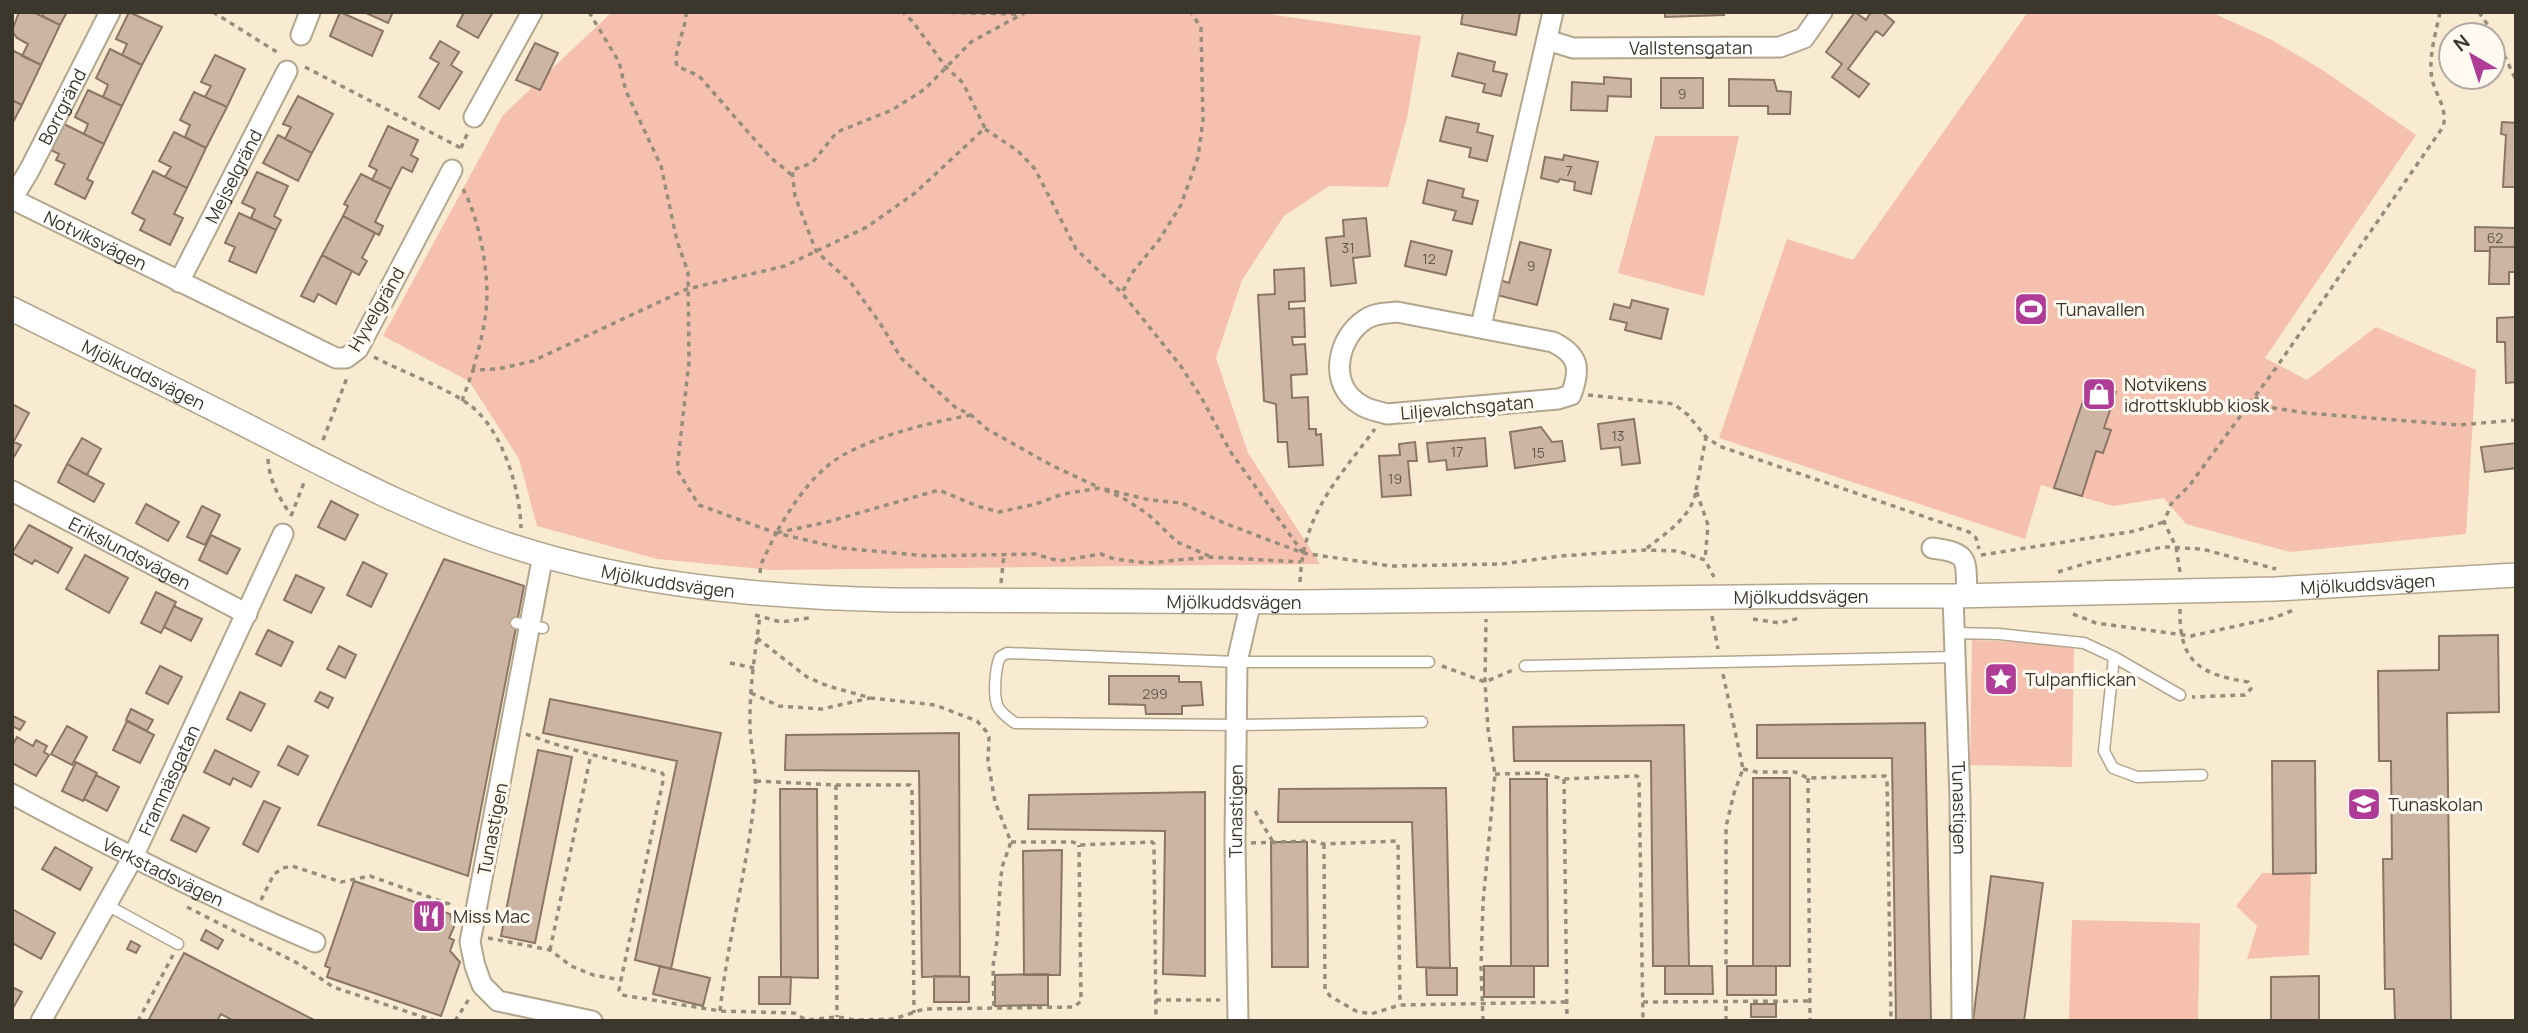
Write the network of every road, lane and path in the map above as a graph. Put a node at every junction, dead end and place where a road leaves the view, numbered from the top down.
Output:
1 (110, 12) edge
2 (213, 12) edge
3 (310, 12) edge
4 (532, 12) edge
5 (589, 12) edge
6 (686, 12) edge
7 (903, 12) edge
8 (930, 12) edge
9 (1191, 12) edge
10 (1553, 12) edge
11 (1822, 12) edge
12 (2440, 12) edge
13 (2479, 12) edge
14 (1025, 13) edge
15 (301, 34) dead end
16 (1547, 40) junction
17 (291, 64) junction
18 (945, 66) junction
19 (2516, 80) edge
20 (474, 117) joint
21 (985, 128) junction
22 (461, 148) junction
23 (452, 170) junction
24 (793, 176) junction
25 (12, 199) edge
26 (816, 251) junction
27 (179, 282) junction
28 (687, 289) junction
29 (1122, 293) junction
30 (12, 309) edge
31 (1481, 326) junction
32 (358, 349) junction
33 (474, 370) junction
34 (1571, 395) junction
35 (2255, 397) junction
36 (462, 401) junction
37 (1387, 414) junction
38 (971, 415) junction
39 (2516, 420) edge
40 (1706, 437) junction
41 (323, 440) dead end
42 (269, 452) dead end
43 (305, 480) dead end
44 (1100, 488) junction
45 (1696, 490) junction
46 (12, 491) edge
47 (291, 514) junction
48 (2164, 522) junction
49 (776, 533) junction
50 (284, 534) joint
51 (514, 547) junction
52 (2176, 547) junction
53 (1932, 548) dead end
54 (1645, 550) junction
55 (1303, 553) junction
56 (1004, 554) junction
57 (543, 555) junction
58 (1211, 557) junction
59 (1705, 560) junction
60 (1301, 562) junction
61 (2278, 570) dead end
62 (2057, 573) dead end
63 (2180, 575) dead end
64 (2516, 576) edge
65 (759, 578) dead end
66 (1717, 582) dead end
67 (1300, 584) dead end
68 (1000, 586) dead end
69 (1960, 596) junction
70 (1251, 601) junction
71 (2286, 607) dead end
72 (2180, 609) dead end
73 (2070, 612) dead end
74 (749, 613) dead end
75 (247, 614) junction
76 (1486, 614) dead end
77 (1720, 614) dead end
78 (760, 616) junction
79 (819, 616) dead end
80 (1742, 617) dead end
81 (1802, 618) dead end
82 (1954, 633) junction
83 (2180, 635) junction
84 (757, 638) junction
85 (1955, 657) junction
86 (2114, 657) junction
87 (1720, 660) junction
88 (1237, 662) junction
89 (1429, 662) joint
90 (730, 663) dead end
91 (1525, 666) joint
92 (754, 668) junction
93 (1485, 682) junction
94 (751, 693) junction
95 (2180, 695) joint
96 (870, 698) junction
97 (1422, 722) dead end
98 (1237, 724) junction
99 (522, 733) dead end
100 (591, 754) junction
101 (1743, 769) junction
102 (1495, 774) junction
103 (2202, 775) dead end
104 (1808, 778) junction
105 (1564, 779) junction
106 (756, 781) junction
107 (836, 785) junction
108 (1236, 789) junction
109 (12, 794) edge
110 (1011, 842) junction
111 (1273, 842) junction
112 (1235, 844) junction
113 (1324, 844) junction
114 (1079, 845) junction
115 (132, 859) junction
116 (107, 905) junction
117 (254, 916) junction
118 (460, 923) dead end
119 (484, 937) dead end
120 (315, 942) dead end
121 (178, 944) joint
122 (550, 950) junction
123 (1726, 967) dead end
124 (621, 980) junction
125 (482, 985) junction
126 (1156, 1000) junction
127 (1237, 1000) junction
128 (1726, 1001) junction
129 (1810, 1001) junction
130 (1567, 1002) junction
131 (1643, 1002) junction
132 (1400, 1004) junction
133 (1482, 1004) junction
134 (994, 1009) junction
135 (720, 1011) junction
136 (914, 1014) junction
137 (1371, 1014) junction
138 (837, 1017) junction
139 (41, 1021) edge
140 (138, 1021) edge
141 (435, 1021) edge
142 (455, 1021) edge
143 (592, 1021) edge
144 (1156, 1021) edge
145 (1238, 1021) edge
146 (1370, 1021) edge
147 (1483, 1021) edge
148 (1567, 1021) edge
149 (1643, 1021) edge
150 (1726, 1021) edge
151 (1811, 1021) edge
152 (1891, 1021) edge
153 (1962, 1021) edge

1 - 25 street, Borrgränd
2 - 17 path
3 - 15 street
4 - 20 street
5 - 28 path
6 - 24 path
7 - 18 path
8 - 14 path
9 - 29 path
10 - 16 street
11 - 16 street, Vallstensgatan
12 - 35 path
13 - 19 path
14 - 18 path
16 - 31 street
17 - 22 path
17 - 27 street, Mejselgränd
18 - 21 path
18 - 24 path
20 - 22 path
21 - 26 path
21 - 29 path
22 - 23 path
23 - 32 street, Hyvelgränd
23 - 33 path
24 - 26 path
25 - 27 street, Notviksvägen
26 - 28 path
26 - 38 path
27 - 32 street, Hyvelgränd
28 - 33 path
28 - 49 path
29 - 55 path
30 - 51 street, Mjölkuddsvägen
31 - 34 street, Liljevalchsgatan
31 - 37 street, Liljevalchsgatan
32 - 36 path
32 - 41 path
33 - 36 path
34 - 37 street, Liljevalchsgatan
34 - 40 path
35 - 39 path
35 - 48 path
36 - 51 path
37 - 55 path
38 - 44 path
38 - 49 path
40 - 45 path
40 - 48 path
42 - 47 path
43 - 47 path
44 - 49 path
44 - 55 path
44 - 58 path
45 - 54 path
45 - 59 path
46 - 75 street, Erikslundsvägen
47 - 50 path
48 - 52 path
49 - 56 path
49 - 65 path
50 - 75 street, Framnäsgatan
51 - 57 street, Mjölkuddsvägen
52 - 61 path
52 - 62 path
52 - 63 path
53 - 69 street, Tunastigen
54 - 55 path
54 - 59 path
55 - 60 path
56 - 58 path
56 - 68 path
57 - 70 street, Mjölkuddsvägen
57 - 125 street, Tunastigen
58 - 60 path
59 - 66 path
60 - 67 path
64 - 69 street, Mjölkuddsvägen
69 - 70 street, Mjölkuddsvägen
69 - 82 street, Tunastigen
70 - 88 street, Tunastigen
71 - 83 path
72 - 83 path
73 - 83 path
74 - 78 path
75 - 115 street, Framnäsgatan
76 - 93 path
77 - 87 path
78 - 79 path
78 - 84 path
80 - 81 path
82 - 85 street, Tunastigen
82 - 86 lane
83 - 95 path
84 - 92 path
84 - 96 path
85 - 87 lane
85 - 153 street, Tunastigen
86 - 95 lane
86 - 103 lane
87 - 91 lane
87 - 101 path
88 - 89 lane
88 - 98 street, Tunastigen
88 - 98 lane
89 - 93 path
90 - 92 path
91 - 93 path
92 - 94 path
93 - 102 path
94 - 96 path
94 - 106 path
96 - 110 path
97 - 98 lane
98 - 108 street, Tunastigen
99 - 100 path
100 - 122 path
100 - 124 path
101 - 104 path
101 - 123 path
102 - 105 path
102 - 133 path
104 - 129 path
104 - 152 path
105 - 130 path
105 - 131 path
106 - 107 path
106 - 135 path
107 - 136 path
107 - 138 path
108 - 111 path
108 - 112 street, Tunastigen
109 - 115 street, Verkstadsvägen
110 - 114 path
110 - 134 path
111 - 112 path
111 - 113 path
112 - 127 street, Tunastigen
113 - 132 path
113 - 137 path
114 - 126 path
114 - 134 path
115 - 116 street, Framnäsgatan
115 - 117 street, Verkstadsvägen
116 - 121 lane
116 - 139 street, Framnäsgatan
117 - 118 path
117 - 120 street, Verkstadsvägen
117 - 141 path
119 - 122 path
121 - 140 path
122 - 124 path
124 - 135 path
125 - 142 path
125 - 143 street
126 - 127 path
126 - 144 path
127 - 145 street, Tunastigen
128 - 129 path
128 - 131 path
128 - 150 path
129 - 151 path
130 - 133 path
130 - 148 path
131 - 149 path
132 - 133 path
132 - 137 path
133 - 147 path
134 - 136 path
135 - 138 path
136 - 138 path
137 - 146 path

